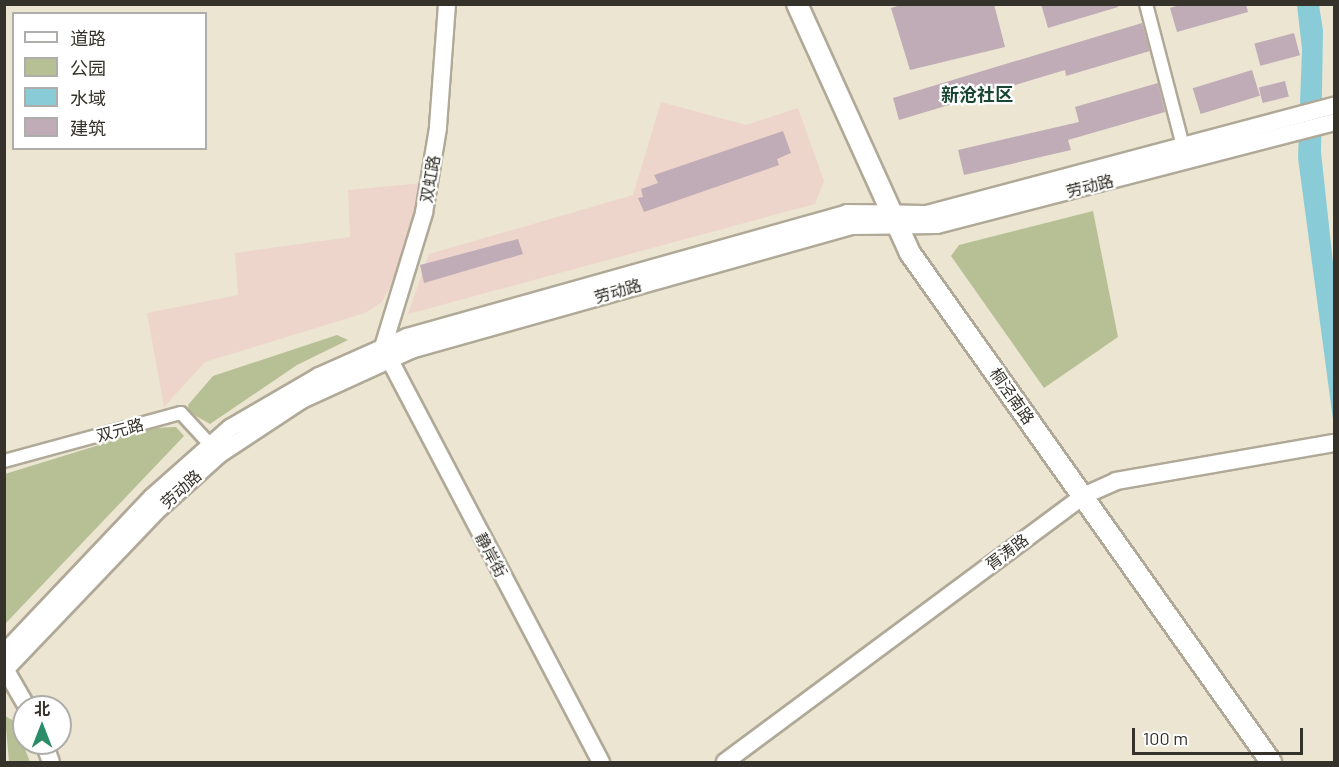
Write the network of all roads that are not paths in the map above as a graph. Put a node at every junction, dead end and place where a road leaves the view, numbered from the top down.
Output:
1 (447, 4) edge
2 (783, 4) edge
3 (797, 4) edge
4 (1146, 4) edge
5 (1329, 115) edge
6 (1185, 155) junction
7 (884, 219) junction
8 (386, 354) junction
9 (1335, 443) edge
10 (215, 449) junction
11 (4, 461) edge
12 (1078, 499) junction
13 (5, 665) edge
14 (21, 695) edge
15 (601, 762) edge
16 (724, 762) edge
17 (1255, 762) edge
18 (1271, 762) edge

1 - 8 street, 双虹路
2 - 7 main road, 桐泾南路
3 - 7 main road, 桐泾南路
4 - 6 street
5 - 6 street, 劳动路
6 - 7 street, 劳动路
7 - 8 street, 劳动路
7 - 12 main road, 桐泾南路
8 - 10 street, 劳动路
8 - 15 street, 静岸街
9 - 12 street, 胥涛路
10 - 11 street, 双元路
10 - 13 street, 劳动路
12 - 16 street, 胥涛路
12 - 17 main road, 桐泾南路
12 - 18 main road, 桐泾南路
13 - 14 street

